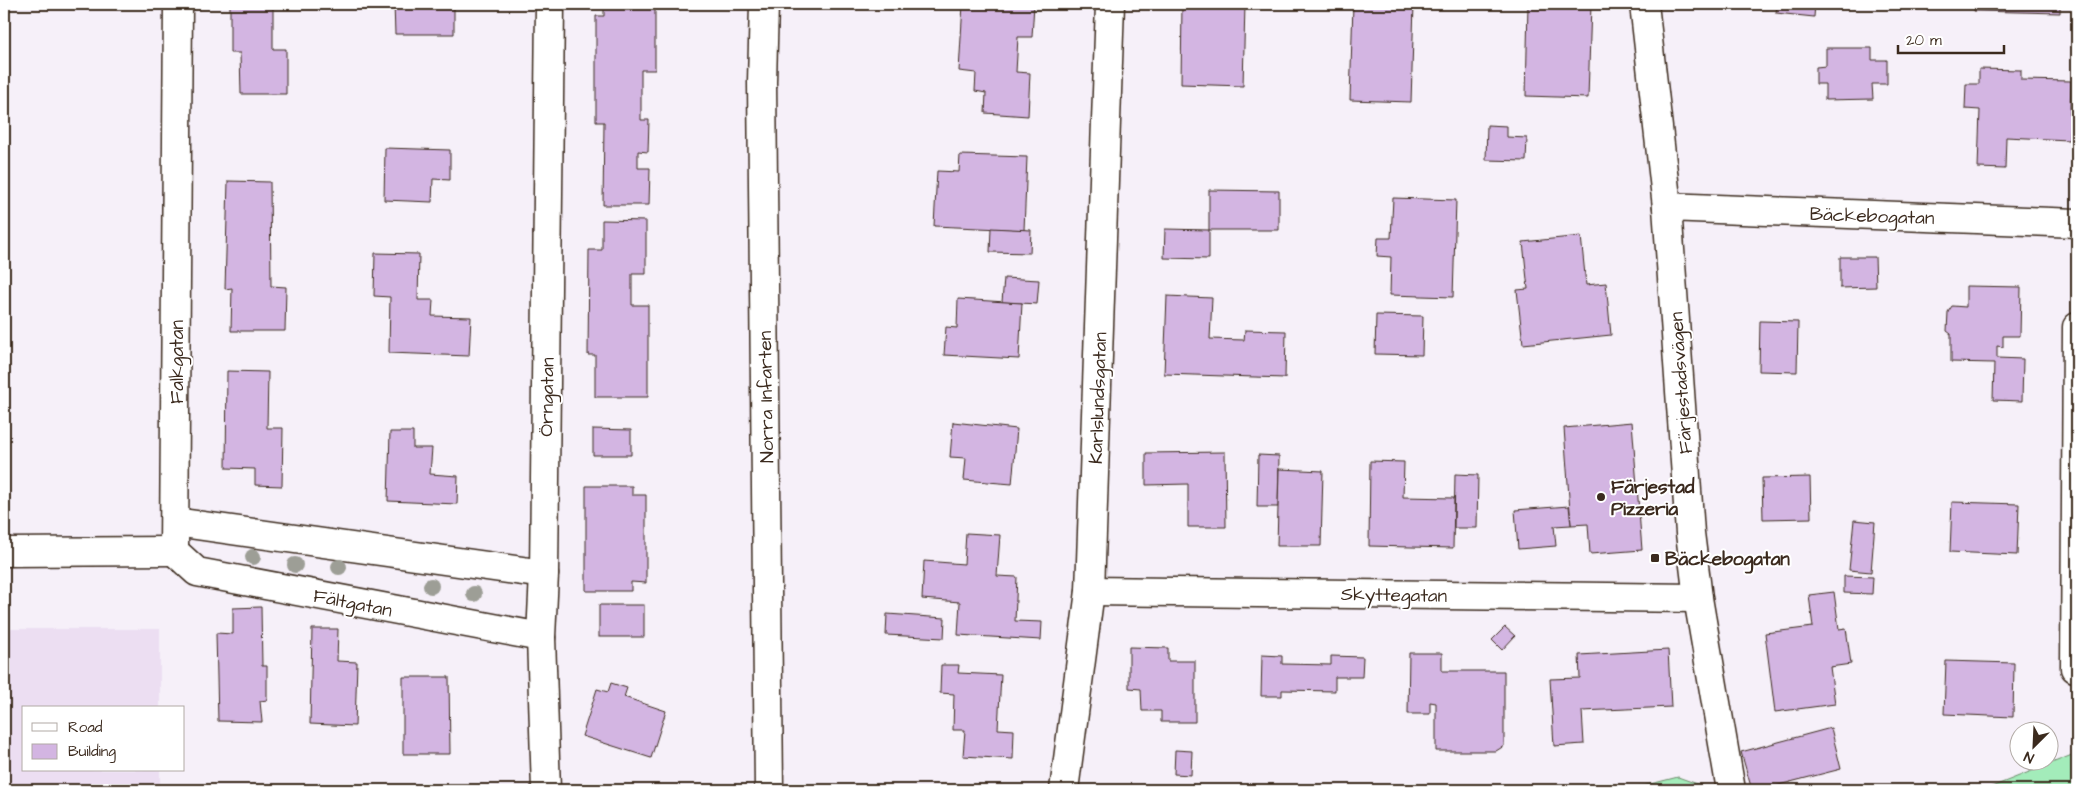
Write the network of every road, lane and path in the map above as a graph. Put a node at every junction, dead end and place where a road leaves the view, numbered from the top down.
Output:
1 (178, 4) edge
2 (550, 4) edge
3 (764, 4) edge
4 (1110, 4) edge
5 (1644, 4) edge
6 (1668, 207) junction
7 (2077, 222) edge
8 (2077, 327) edge
9 (175, 522) junction
10 (174, 551) junction
11 (4, 552) edge
12 (544, 574) junction
13 (1090, 591) junction
14 (1698, 598) junction
15 (541, 637) junction
16 (2075, 668) dead end
17 (1728, 780) edge
18 (546, 790) edge
19 (769, 790) edge
20 (1064, 790) edge

1 - 9 street, Falkgatan
2 - 12 street, Örngatan
3 - 19 street, Norra Infarten
4 - 13 street, Karlslundsgatan
5 - 6 street, Färjestadsvägen
6 - 7 street, Bäckebogatan
6 - 14 street, Färjestadsvägen
8 - 16 street
9 - 10 street, Falkgatan
9 - 12 street
10 - 11 street
10 - 15 street, Fältgatan
12 - 15 street, Örngatan
13 - 14 street, Skyttegatan
13 - 20 street, Karlslundsgatan
14 - 17 street, Färjestadsvägen
15 - 18 street, Örngatan

